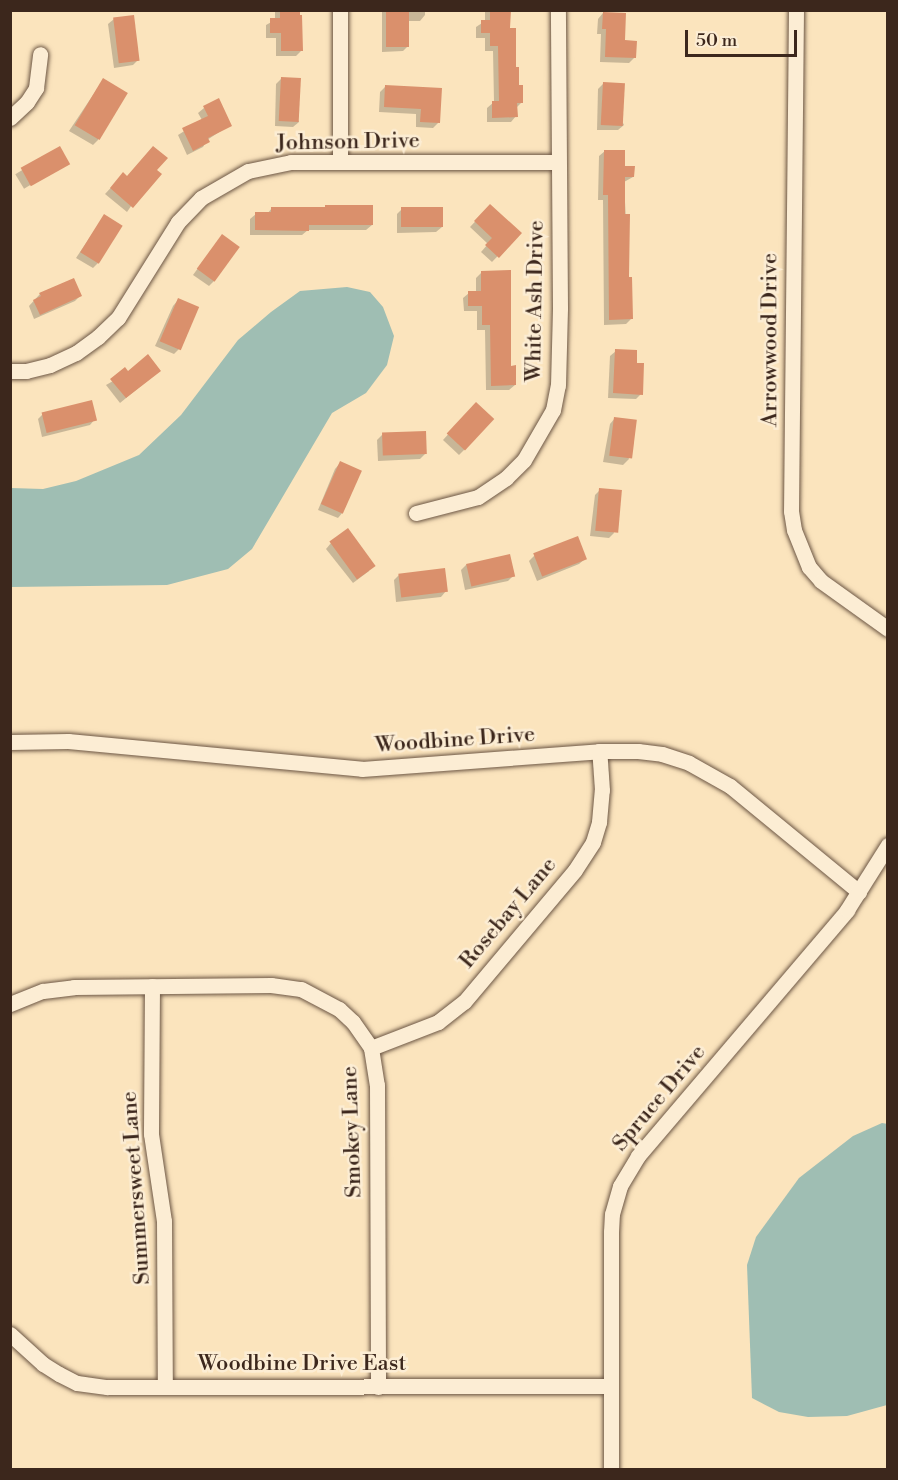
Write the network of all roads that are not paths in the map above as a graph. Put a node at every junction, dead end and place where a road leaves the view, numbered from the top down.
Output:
1 (340, 10) edge
2 (558, 10) edge
3 (796, 10) edge
4 (40, 54) dead end
5 (10, 118) edge
6 (340, 162) junction
7 (558, 162) junction
8 (10, 371) edge
9 (416, 513) dead end
10 (888, 629) edge
11 (10, 742) edge
12 (600, 751) junction
13 (888, 845) edge
14 (859, 892) junction
15 (152, 986) junction
16 (10, 1004) edge
17 (371, 1048) junction
18 (10, 1334) edge
19 (378, 1386) junction
20 (611, 1386) junction
21 (165, 1387) junction
22 (611, 1470) edge

1 - 6 street
2 - 7 street, White Ash Drive
3 - 10 street, Arrowwood Drive
4 - 5 street
6 - 7 street, Johnson Drive
6 - 8 street, Johnson Drive
7 - 9 street, White Ash Drive
11 - 12 street, Woodbine Drive
12 - 14 street, Woodbine Drive
12 - 17 street, Rosebay Lane
13 - 14 street, Spruce Drive
14 - 20 street, Spruce Drive
15 - 16 street, Smokey Lane
15 - 17 street, Smokey Lane
15 - 21 street, Summersweet Lane
17 - 19 street, Smokey Lane
18 - 21 street, Woodbine Drive East
19 - 20 street, Woodbine Drive East
19 - 21 street, Woodbine Drive East
20 - 22 street, Spruce Drive

